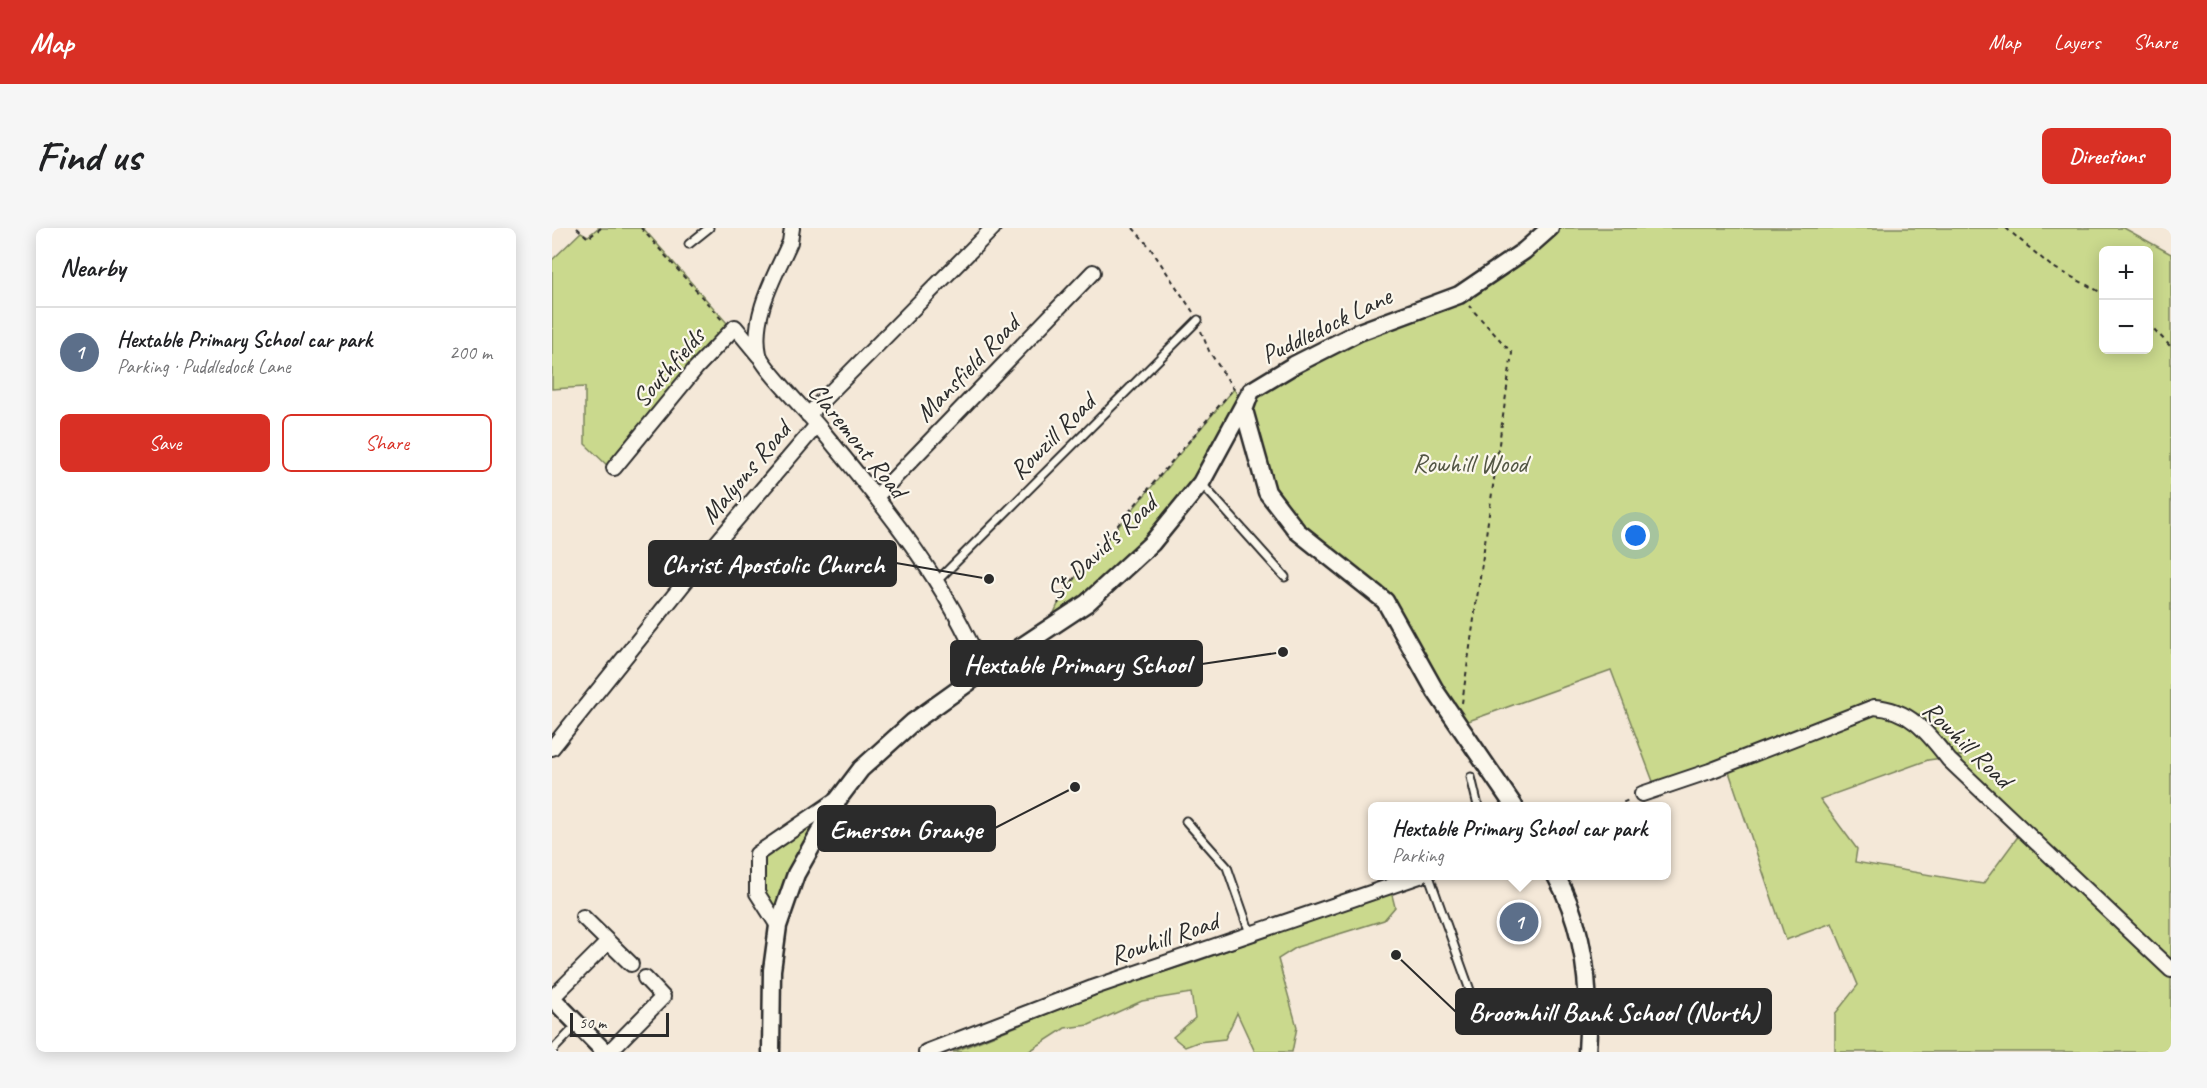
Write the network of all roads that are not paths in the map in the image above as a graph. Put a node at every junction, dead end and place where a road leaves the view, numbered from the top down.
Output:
1 (709, 228) edge
2 (792, 228) edge
3 (993, 228) edge
4 (1550, 228) edge
5 (689, 244) dead end
6 (1093, 272) dead end
7 (1198, 320) road end
8 (759, 356) junction
9 (1251, 391) junction
10 (813, 420) junction
11 (614, 468) dead end
12 (1201, 483) junction
13 (876, 497) junction
14 (1286, 577) dead end
15 (936, 582) junction
16 (983, 672) junction
17 (552, 748) edge
18 (1471, 777) dead end
19 (1642, 794) road end
20 (839, 798) junction
21 (1477, 802) edge
22 (1511, 802) edge
23 (1186, 821) dead end
24 (1408, 880) edge
25 (1430, 880) edge
26 (1558, 880) edge
27 (583, 917) dead end
28 (778, 926) junction
29 (1250, 933) junction
30 (608, 942) junction
31 (631, 964) dead end
32 (2171, 969) edge
33 (645, 978) dead end
34 (1471, 993) dead end
35 (552, 998) edge
36 (577, 1025) junction
37 (552, 1051) edge
38 (607, 1052) edge
39 (771, 1052) edge
40 (926, 1052) edge
41 (1587, 1052) edge

1 - 5 lane
2 - 8 street
3 - 10 street, Malyons Road
4 - 9 street, Puddledock Lane
6 - 13 street, Mansfield Road
7 - 15 lane, Rowzill Road
8 - 10 street, Claremont Road
8 - 11 street, Southfields
9 - 12 street, St David's Road
9 - 22 street, Puddledock Lane
10 - 13 street, Claremont Road
10 - 17 street, Malyons Road
12 - 14 lane
12 - 16 street, St David's Road
13 - 15 street, Claremont Road
15 - 16 street, Claremont Road
16 - 20 street, St David's Road
18 - 21 lane
19 - 32 street, Rowhill Road
20 - 28 street, St David's Road
20 - 28 street, St David's Road
23 - 29 lane
24 - 29 street, Rowhill Road
25 - 34 lane
26 - 41 street
27 - 30 street
28 - 39 street, St David's Road
29 - 40 street, Rowhill Road
30 - 31 street
30 - 35 street
33 - 38 street
35 - 36 street
36 - 37 lane
36 - 38 street

